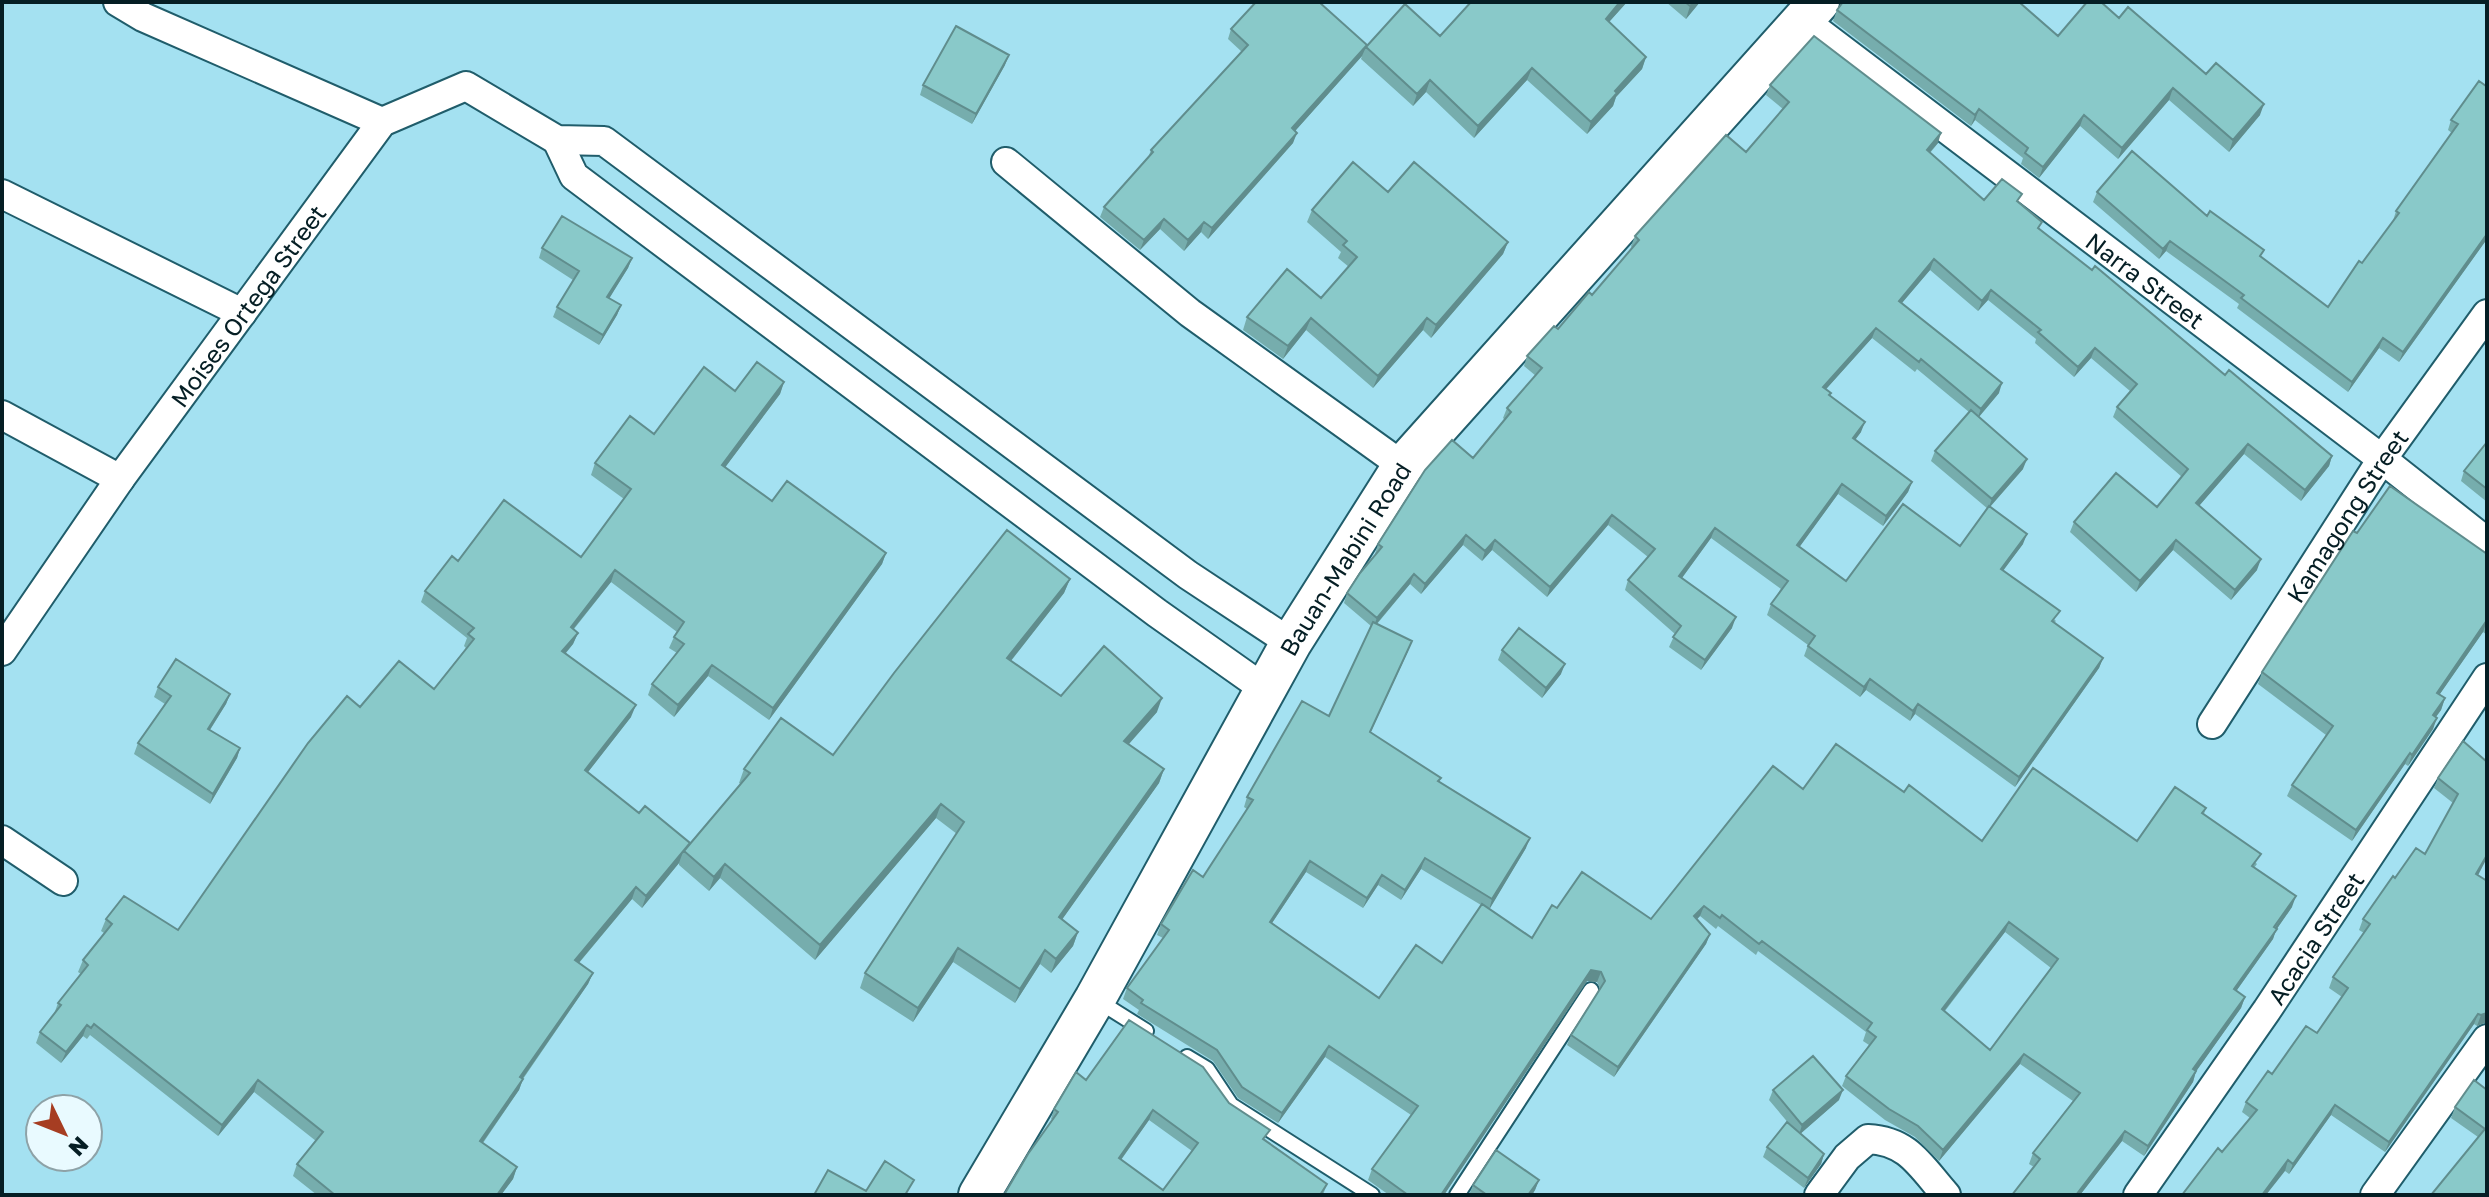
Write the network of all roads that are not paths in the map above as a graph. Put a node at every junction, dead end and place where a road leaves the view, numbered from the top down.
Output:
1 (118, 2) edge
2 (148, 9) edge
3 (1811, 11) edge
4 (382, 122) junction
5 (557, 140) junction
6 (1006, 162) dead end
7 (2, 194) edge
8 (242, 313) junction
9 (2487, 314) edge
10 (2, 415) edge
11 (2382, 459) junction
12 (1403, 466) junction
13 (120, 479) junction
14 (2487, 542) edge
15 (1291, 643) junction
16 (2, 651) edge
17 (2487, 678) edge
18 (1266, 690) junction
19 (2212, 724) dead end
20 (2, 840) edge
21 (63, 881) dead end
22 (1591, 990) edge
23 (1095, 999) junction
24 (2487, 1039) edge
25 (979, 1195) edge
26 (1372, 1195) edge
27 (1457, 1195) edge
28 (1819, 1195) edge
29 (1946, 1195) edge
30 (2138, 1195) edge
31 (2375, 1195) edge

1 - 2 street
2 - 4 street
3 - 11 street, Narra Street
3 - 12 main road, Bauan-Mabini Road
4 - 5 street
4 - 8 street, Moises Ortega Street
5 - 15 street
5 - 18 street
6 - 12 street
7 - 8 street
8 - 13 street, Moises Ortega Street
9 - 11 street, Kamagong Street
10 - 13 street
11 - 14 street, Narra Street
11 - 19 street, Kamagong Street
12 - 15 main road, Bauan-Mabini Road
13 - 16 street, Moises Ortega Street
15 - 18 main road, Bauan-Mabini Road
17 - 30 street, Acacia Street
18 - 23 main road, Bauan-Mabini Road
20 - 21 street
22 - 27 lane
23 - 25 main road, Bauan-Mabini Road
23 - 26 lane
24 - 31 street
28 - 29 street

